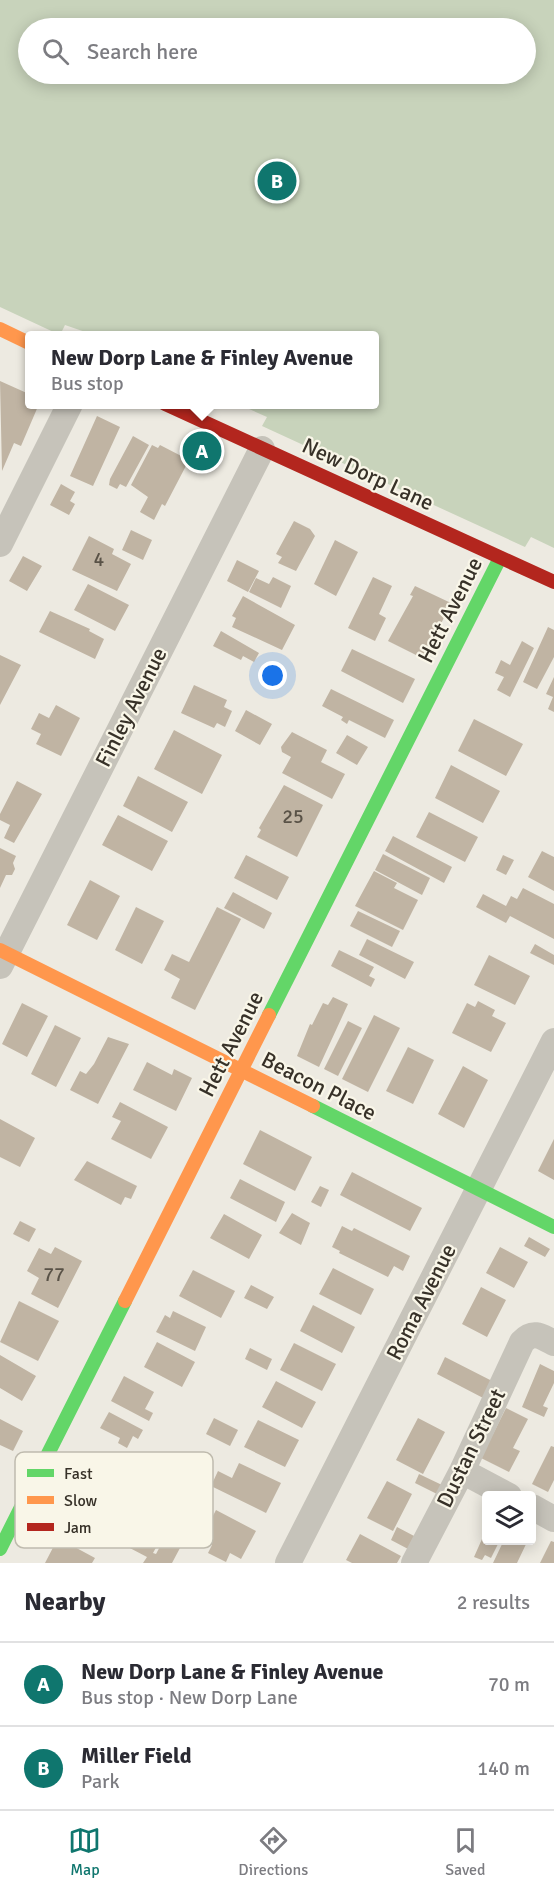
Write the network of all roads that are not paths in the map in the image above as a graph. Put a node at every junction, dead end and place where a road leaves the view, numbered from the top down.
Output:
1 (0, 329) edge
2 (25, 341) edge
3 (68, 409) edge
4 (174, 409) edge
5 (262, 449) junction
6 (0, 544) edge
7 (500, 558) junction
8 (554, 582) edge
9 (2, 956) edge
10 (554, 1041) edge
11 (241, 1071) junction
12 (478, 1189) junction
13 (554, 1227) edge
14 (554, 1343) edge
15 (49, 1452) edge
16 (462, 1471) junction
17 (500, 1491) edge
18 (536, 1510) edge
19 (15, 1519) edge
20 (554, 1519) edge
21 (0, 1549) edge
22 (288, 1563) edge
23 (414, 1563) edge

1 - 2 street
3 - 6 street
4 - 5 street, New Dorp Lane
5 - 7 street, New Dorp Lane
5 - 9 street, Finley Avenue
7 - 8 street, New Dorp Lane
7 - 11 street, Hett Avenue
9 - 11 street, Beacon Place
10 - 12 street, Roma Avenue
11 - 12 street, Beacon Place
11 - 15 street, Hett Avenue
12 - 13 street, Beacon Place
12 - 22 street, Roma Avenue
14 - 16 street, Dustan Street
16 - 17 street
16 - 23 street, Dustan Street
18 - 20 street
19 - 21 street, Hett Avenue

